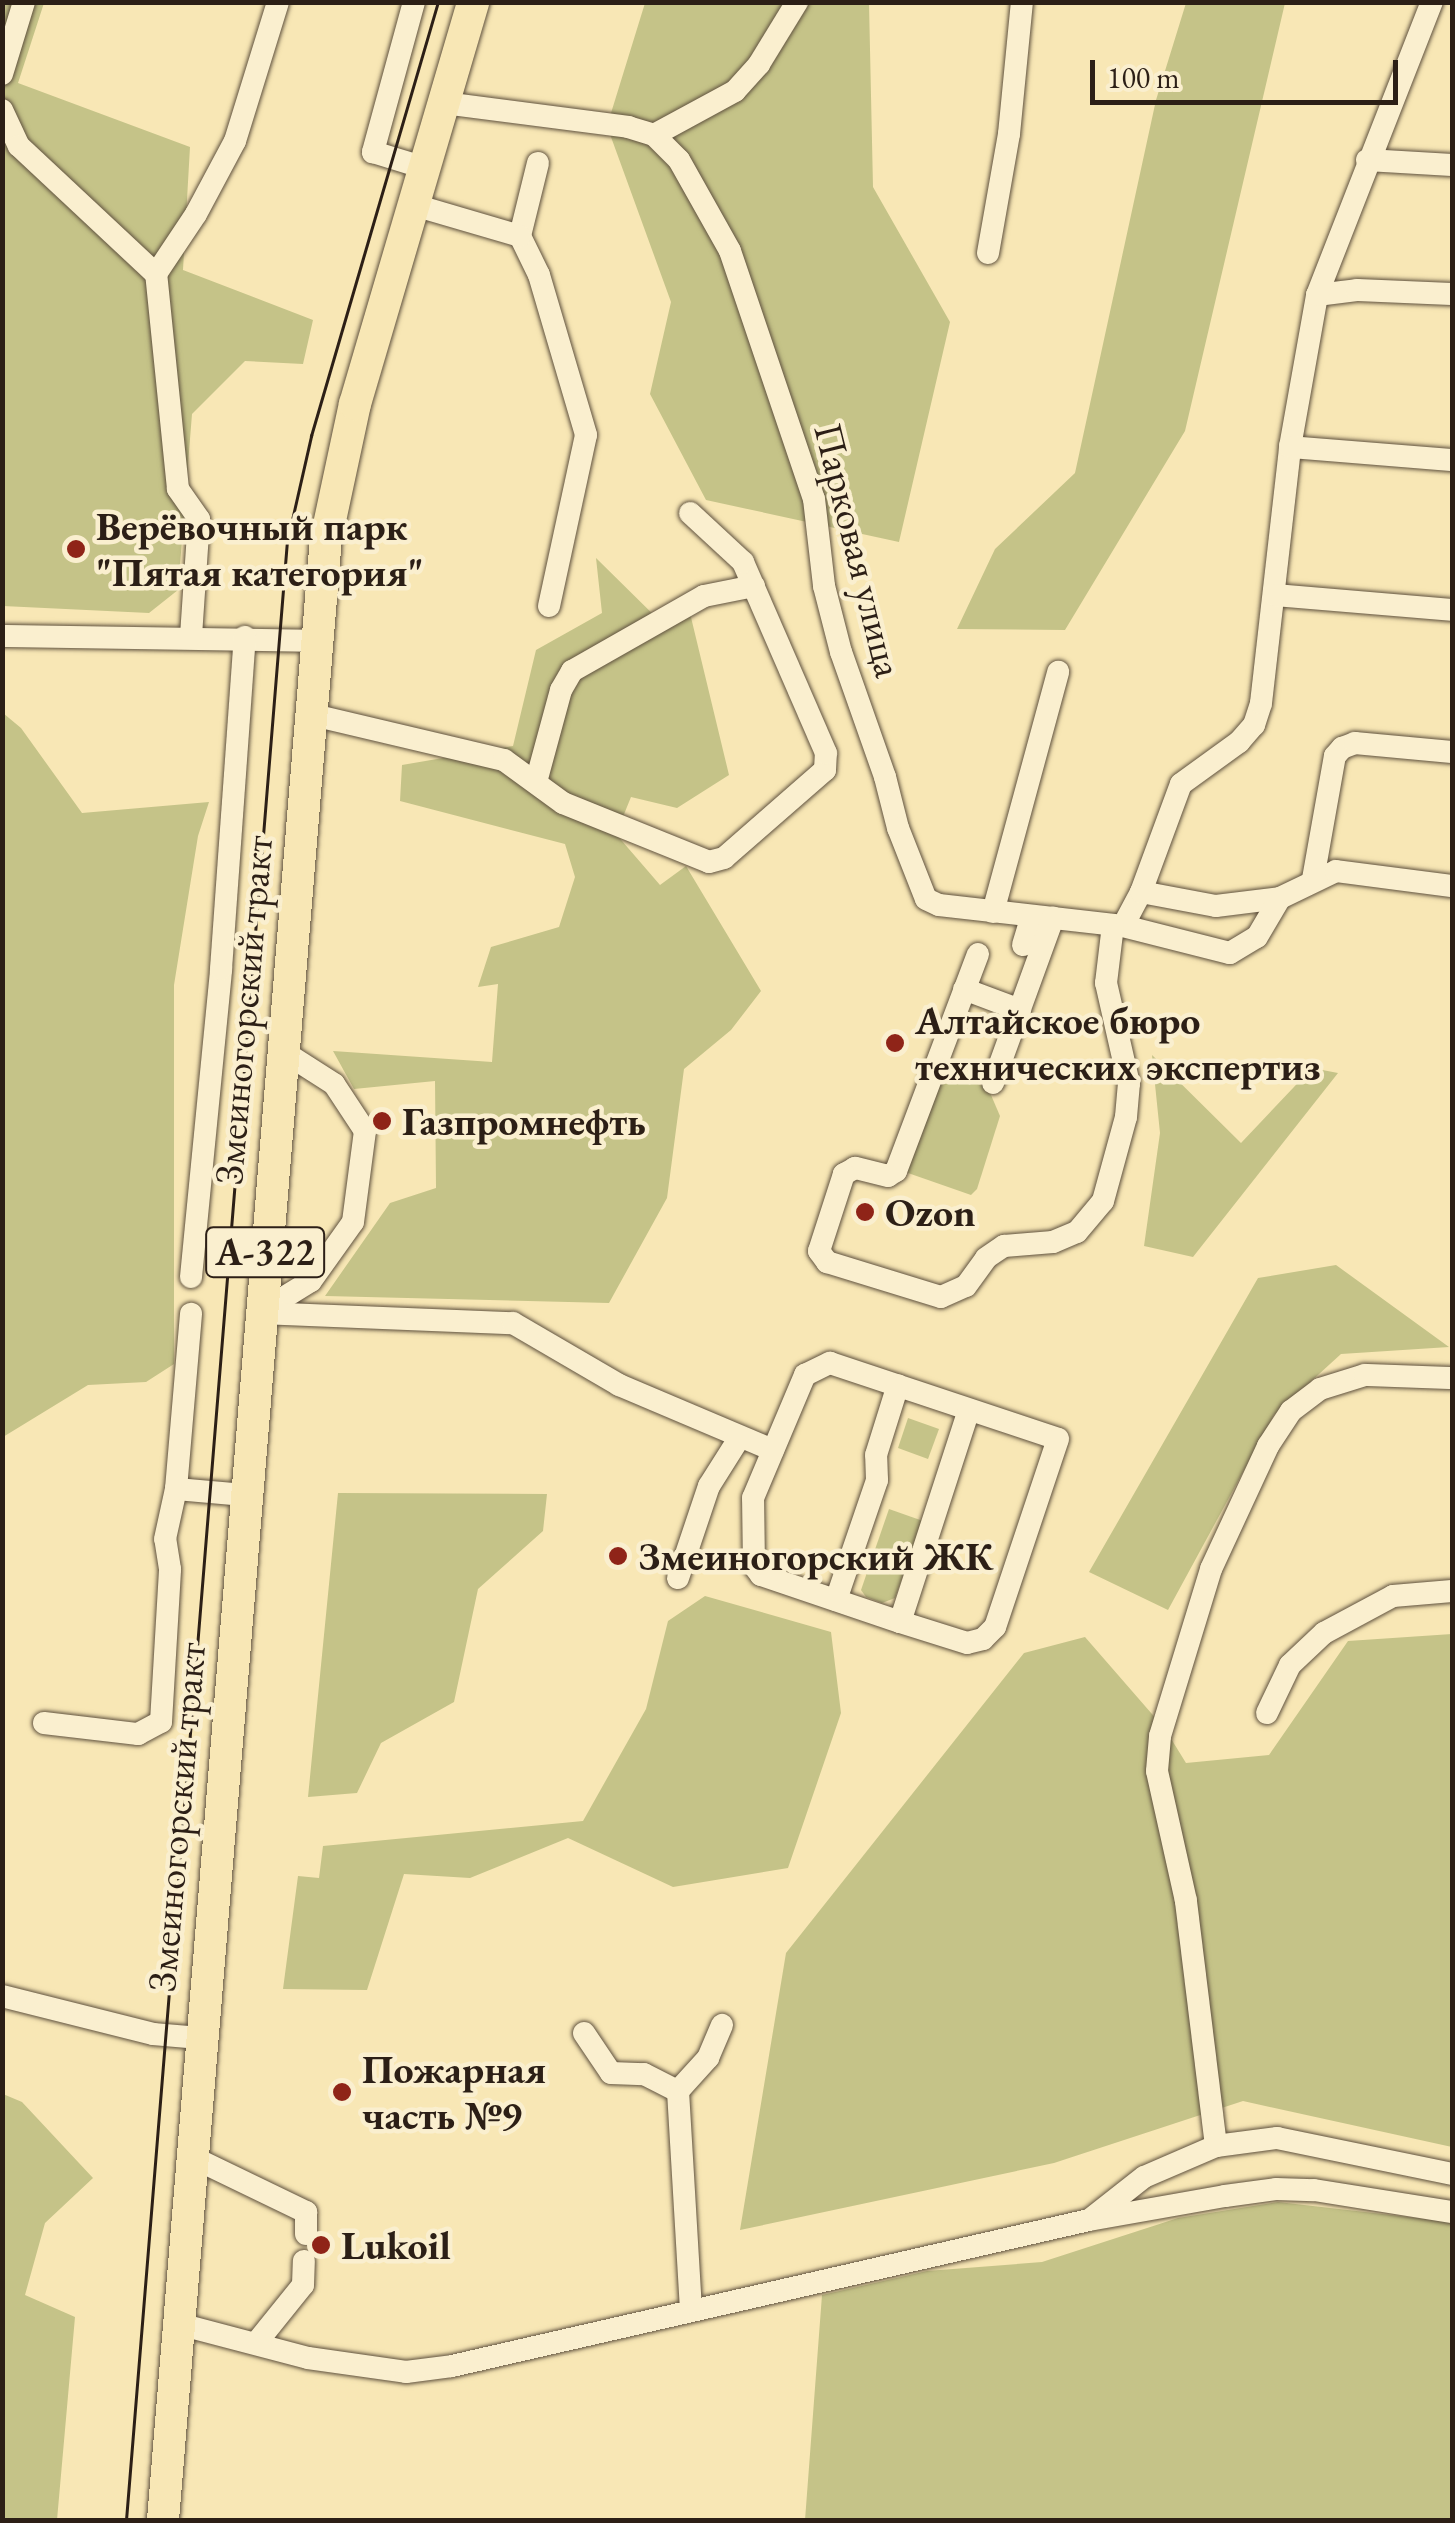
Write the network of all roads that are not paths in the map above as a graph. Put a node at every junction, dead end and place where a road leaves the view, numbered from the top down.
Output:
1 (24, 2) edge
2 (278, 2) edge
3 (414, 2) edge
4 (472, 2) edge
5 (797, 2) edge
6 (1022, 2) edge
7 (1432, 2) edge
8 (2, 74) edge
9 (444, 103) junction
10 (2, 110) edge
11 (654, 134) junction
12 (1367, 160) junction
13 (538, 162) dead end
14 (1452, 165) edge
15 (425, 168) junction
16 (414, 205) junction
17 (520, 236) junction
18 (988, 253) dead end
19 (156, 274) junction
20 (1452, 294) edge
21 (1317, 295) junction
22 (1290, 447) junction
23 (1452, 460) edge
24 (690, 513) dead end
25 (754, 586) junction
26 (1274, 594) junction
27 (549, 606) dead end
28 (1452, 610) edge
29 (2, 636) edge
30 (191, 636) junction
31 (244, 637) junction
32 (316, 641) junction
33 (1058, 672) dead end
34 (309, 714) junction
35 (1452, 752) edge
36 (536, 782) junction
37 (1313, 880) junction
38 (1452, 886) edge
39 (1141, 892) junction
40 (1280, 898) junction
41 (993, 912) junction
42 (1043, 917) junction
43 (1118, 926) junction
44 (1022, 945) dead end
45 (978, 954) dead end
46 (964, 989) junction
47 (1020, 1010) junction
48 (284, 1052) junction
49 (993, 1083) dead end
50 (191, 1278) dead end
51 (259, 1313) junction
52 (191, 1314) dead end
53 (1452, 1378) edge
54 (898, 1384) junction
55 (969, 1410) junction
56 (740, 1437) junction
57 (772, 1450) junction
58 (176, 1488) junction
59 (245, 1495) junction
60 (678, 1578) dead end
61 (1452, 1591) edge
62 (836, 1600) junction
63 (900, 1622) junction
64 (1267, 1713) dead end
65 (44, 1722) dead end
66 (2, 1996) edge
67 (722, 2025) dead end
68 (584, 2033) dead end
69 (200, 2038) junction
70 (678, 2091) junction
71 (1216, 2146) junction
72 (192, 2157) junction
73 (1452, 2174) edge
74 (1452, 2212) edge
75 (1089, 2220) junction
76 (306, 2234) dead end
77 (304, 2261) dead end
78 (691, 2310) junction
79 (178, 2324) junction
80 (258, 2342) junction
81 (163, 2520) edge

1 - 8 street
2 - 19 street
3 - 15 street
4 - 9 highway, Змеиногорский тракт / А-322
5 - 11 street
6 - 18 street
7 - 12 street
9 - 11 street
9 - 15 highway, Змеиногорский тракт / А-322
10 - 19 street
11 - 41 street, Парковая улица
12 - 14 street
12 - 21 street
13 - 17 street
15 - 16 highway, Змеиногорский тракт / А-322
16 - 17 street
16 - 32 highway, Змеиногорский тракт / А-322
17 - 27 street
19 - 30 street
20 - 21 street
21 - 22 street
22 - 23 street
22 - 26 street
24 - 25 street
25 - 36 street
25 - 36 street
26 - 28 street
26 - 39 street
29 - 30 street
30 - 31 street
31 - 32 street
31 - 50 street
32 - 34 highway, Змеиногорский тракт / А-322
33 - 41 street
34 - 36 street
34 - 48 highway, Змеиногорский тракт / А-322
35 - 37 street
37 - 38 street, Парковая улица
37 - 40 street, Парковая улица
39 - 40 street
39 - 43 street
40 - 43 street, Парковая улица
41 - 42 street, Парковая улица
42 - 43 street, Парковая улица
42 - 44 street
42 - 47 street
43 - 46 street
45 - 46 street
46 - 47 street
47 - 49 street
48 - 51 highway, Змеиногорский тракт / А-322
48 - 51 street
51 - 56 street
51 - 59 highway, Змеиногорский тракт / А-322
52 - 58 street
53 - 71 street
54 - 55 street
54 - 57 street
54 - 62 street
55 - 63 street
55 - 63 street
56 - 57 street
56 - 60 street
57 - 62 street
58 - 59 street
58 - 65 street
59 - 69 highway, Змеиногорский тракт / А-322
61 - 64 street
62 - 63 street
66 - 69 street
67 - 70 street
68 - 70 street
69 - 72 highway, Змеиногорский тракт / А-322
70 - 78 street
71 - 73 street
71 - 75 street
72 - 76 street
72 - 79 highway, Змеиногорский тракт / А-322
74 - 75 street
75 - 78 street
77 - 80 street
78 - 80 street
79 - 80 street
79 - 81 highway, Змеиногорский тракт / А-322

